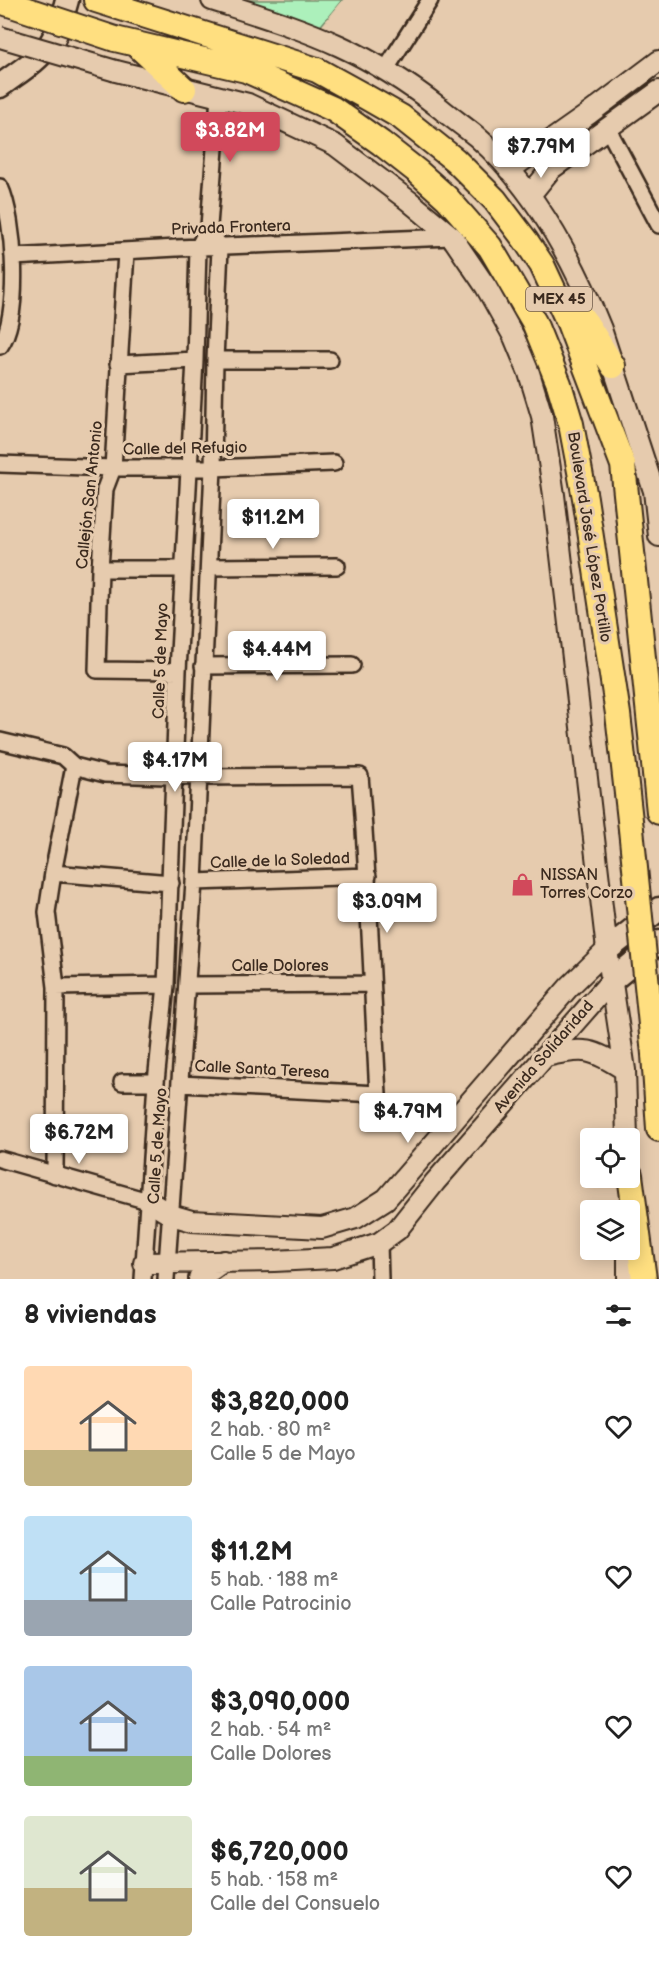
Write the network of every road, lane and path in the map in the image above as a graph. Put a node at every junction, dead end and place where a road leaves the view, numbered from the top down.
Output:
1 (67, 0) edge
2 (96, 0) edge
3 (212, 0) edge
4 (430, 0) edge
5 (1, 1) edge
6 (0, 37) edge
7 (125, 41) junction
8 (659, 61) edge
9 (386, 69) junction
10 (0, 86) edge
11 (184, 88) junction
12 (659, 92) edge
13 (219, 97) junction
14 (608, 129) junction
15 (509, 170) junction
16 (0, 187) edge
17 (530, 195) junction
18 (659, 225) edge
19 (209, 226) junction
20 (452, 237) junction
21 (198, 248) junction
22 (220, 248) junction
23 (126, 252) junction
24 (13, 257) junction
25 (542, 265) junction
26 (0, 346) edge
27 (195, 360) junction
28 (215, 360) junction
29 (330, 360) dead end
30 (118, 364) junction
31 (613, 366) junction
32 (334, 463) dead end
33 (0, 464) edge
34 (189, 467) junction
35 (113, 468) junction
36 (213, 468) junction
37 (659, 536) edge
38 (337, 566) dead end
39 (209, 567) junction
40 (100, 569) junction
41 (183, 569) junction
42 (352, 665) dead end
43 (203, 666) junction
44 (178, 671) junction
45 (0, 741) edge
46 (74, 766) junction
47 (175, 777) junction
48 (198, 777) junction
49 (659, 812) edge
50 (53, 873) junction
51 (368, 876) junction
52 (194, 882) junction
53 (171, 883) junction
54 (659, 909) edge
55 (659, 942) edge
56 (607, 950) junction
57 (611, 981) junction
58 (372, 984) junction
59 (166, 985) junction
60 (187, 985) junction
61 (56, 987) junction
62 (546, 1056) junction
63 (625, 1070) junction
64 (122, 1082) dead end
65 (156, 1082) junction
66 (180, 1084) junction
67 (627, 1128) edge
68 (659, 1129) edge
69 (0, 1159) edge
70 (55, 1175) junction
71 (631, 1188) edge
72 (148, 1202) junction
73 (171, 1215) junction
74 (379, 1244) junction
75 (628, 1260) edge
76 (224, 1262) junction
77 (167, 1270) edge
78 (143, 1271) edge
79 (199, 1279) edge
80 (380, 1279) edge
81 (628, 1279) edge
82 (644, 1279) edge

1 - 10 main road
2 - 25 main road, MEX 45
3 - 9 street
4 - 9 street
5 - 7 main road, Boulevard José López Portillo / MEX 45, bridge
6 - 11 street, bridge
7 - 11 main road
7 - 68 main road, Boulevard José López Portillo / MEX 45, bridge
8 - 15 street
9 - 15 street
11 - 13 street
12 - 14 street
13 - 19 street, Calle 5 de Mayo
13 - 20 street
14 - 17 street
14 - 18 street
15 - 17 street
16 - 24 street
17 - 31 street
19 - 21 street, Calle 5 de Mayo
19 - 22 street, Calle 5 de Mayo
20 - 22 street, Privada Frontera
20 - 56 street
21 - 22 street, Privada Frontera
21 - 23 street, Privada Frontera
21 - 27 street, Calle 5 de Mayo
22 - 28 street, Calle 5 de Mayo
23 - 24 street, Privada Frontera
23 - 30 street, Callejón San Antonio
24 - 26 street
25 - 31 main road
25 - 49 main road, MEX 45
27 - 30 street
27 - 34 street, Calle 5 de Mayo
28 - 29 street
28 - 36 street, Calle 5 de Mayo
30 - 35 street, Callejón San Antonio
31 - 37 street
32 - 36 street, Calle del Refugio
33 - 35 street, Calle del Refugio
34 - 35 street, Calle del Refugio
34 - 36 street, Calle del Refugio
34 - 41 street, Calle 5 de Mayo
35 - 40 street, Callejón San Antonio
36 - 39 street, Calle 5 de Mayo
38 - 39 street
39 - 43 street, Calle 5 de Mayo
40 - 41 street
40 - 44 street, Callejón San Antonio
41 - 44 street, Calle 5 de Mayo
42 - 43 street
43 - 48 street, Calle 5 de Mayo
44 - 47 street, Calle 5 de Mayo
45 - 46 street
46 - 47 street
46 - 50 street
47 - 48 street
47 - 53 street, Calle 5 de Mayo
48 - 51 street
48 - 52 street, Calle 5 de Mayo
50 - 53 street
50 - 61 street
51 - 52 street, Calle de la Soledad
51 - 58 street
52 - 60 street, Calle 5 de Mayo
53 - 59 street, Calle 5 de Mayo
54 - 56 main road, Avenida Solidaridad
55 - 57 main road, Avenida Solidaridad
56 - 57 street
56 - 73 street, Avenida Solidaridad
57 - 62 street, Avenida Solidaridad
57 - 63 street
58 - 60 street, Calle Dolores
58 - 66 street, Calle Santa Teresa
59 - 61 street
59 - 65 street, Calle 5 de Mayo
60 - 66 street, Calle 5 de Mayo
61 - 70 street
62 - 63 street
62 - 74 street, Avenida Solidaridad
63 - 67 street
64 - 65 street
65 - 72 street, Calle 5 de Mayo
66 - 73 street, Calle 5 de Mayo
69 - 70 street
70 - 72 street
71 - 82 main road
72 - 73 street, Avenida Solidaridad
72 - 78 street, Calle 5 de Mayo
73 - 77 street, Calle 5 de Mayo
74 - 76 street, Avenida Solidaridad
74 - 80 street
75 - 81 street
76 - 77 street, Avenida Solidaridad
76 - 79 street
77 - 78 street, Avenida Solidaridad

